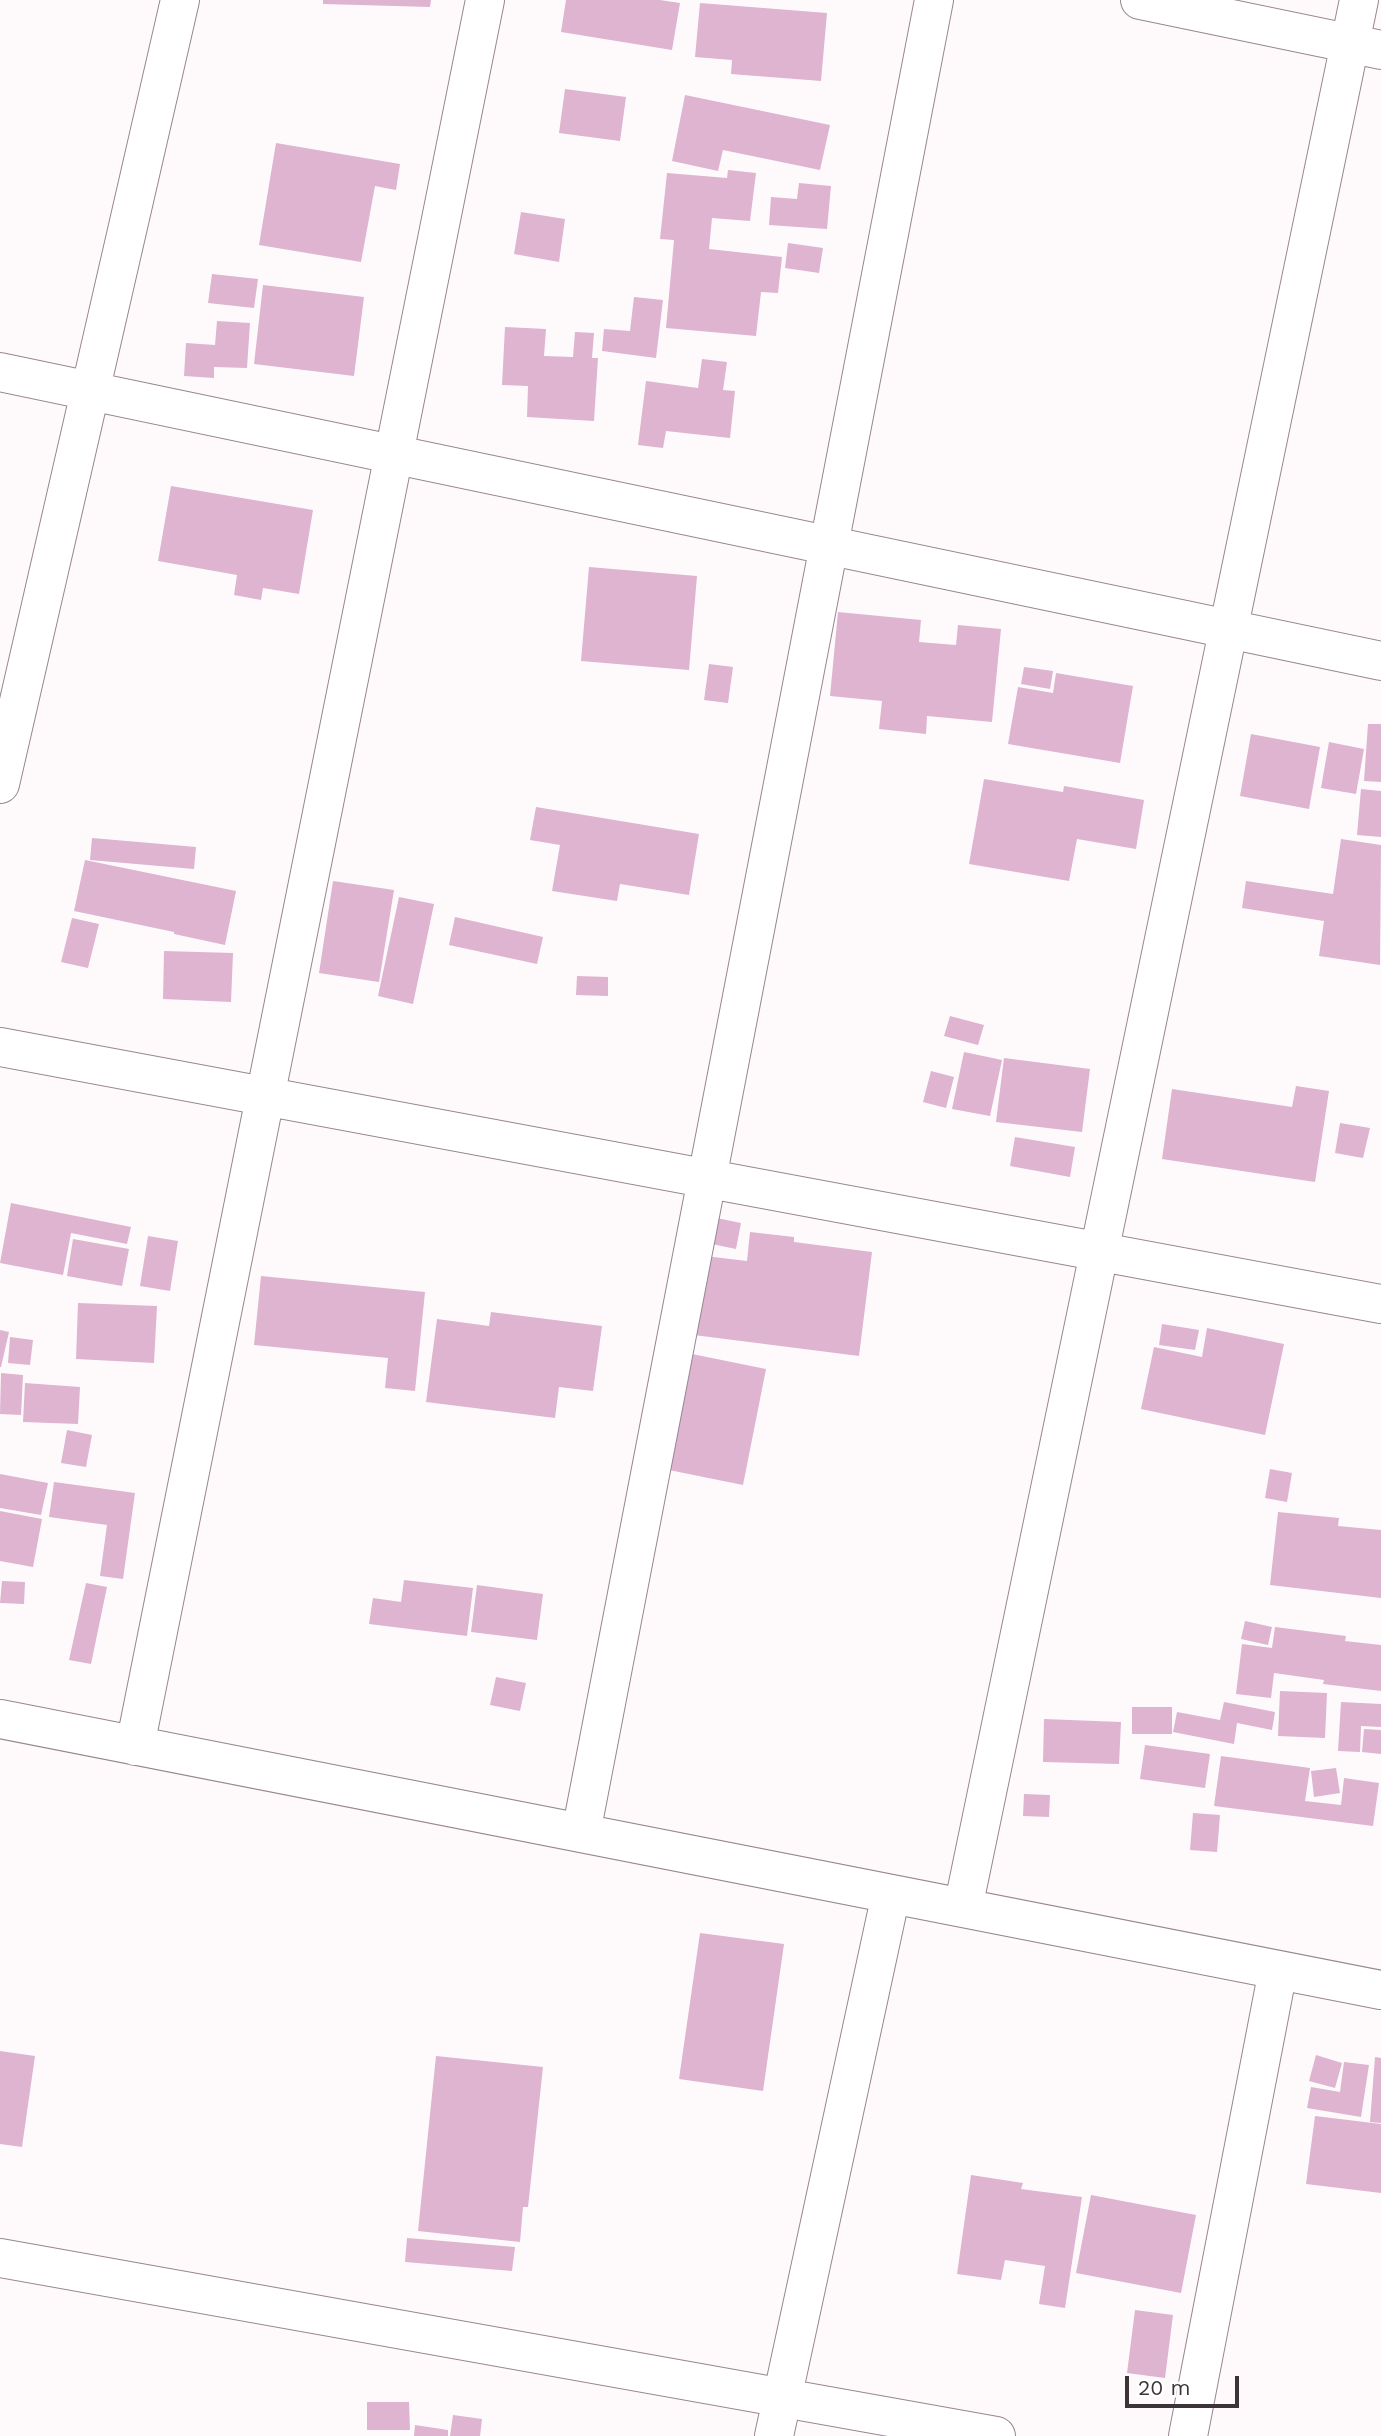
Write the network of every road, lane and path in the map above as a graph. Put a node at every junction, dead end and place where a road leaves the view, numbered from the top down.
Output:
1 (180, 0) edge
2 (485, 0) edge
3 (933, 0) edge
4 (1140, 0) edge
5 (1359, 0) edge
6 (1366, 47) edge
7 (0, 372) edge
8 (90, 391) junction
9 (394, 454) junction
10 (829, 546) junction
11 (1228, 629) junction
12 (1381, 661) edge
13 (4, 746) edge
14 (0, 784) edge
15 (0, 1047) edge
16 (266, 1096) junction
17 (707, 1179) junction
18 (1099, 1252) junction
19 (1381, 1304) edge
20 (0, 1719) edge
21 (135, 1745) junction
22 (581, 1833) junction
23 (891, 1894) junction
24 (963, 1908) junction
25 (1278, 1970) junction
26 (1381, 1990) edge
27 (0, 2258) edge
28 (783, 2398) junction
29 (774, 2436) edge
30 (996, 2436) edge
31 (1188, 2436) edge

1 - 8 street
2 - 9 street
3 - 10 street
4 - 6 street
5 - 6 street
6 - 11 street
7 - 8 street
8 - 9 street
8 - 13 street
9 - 10 street
9 - 16 street
10 - 11 street
10 - 17 street
11 - 12 street
11 - 18 street
13 - 14 street
15 - 16 street
16 - 17 street
16 - 21 street
17 - 18 street
17 - 22 street
18 - 19 street
18 - 24 street
20 - 21 street
21 - 22 street
22 - 23 street
23 - 24 street
23 - 28 street
24 - 25 street
25 - 26 street
25 - 31 street
27 - 28 street
28 - 29 street
28 - 30 street

